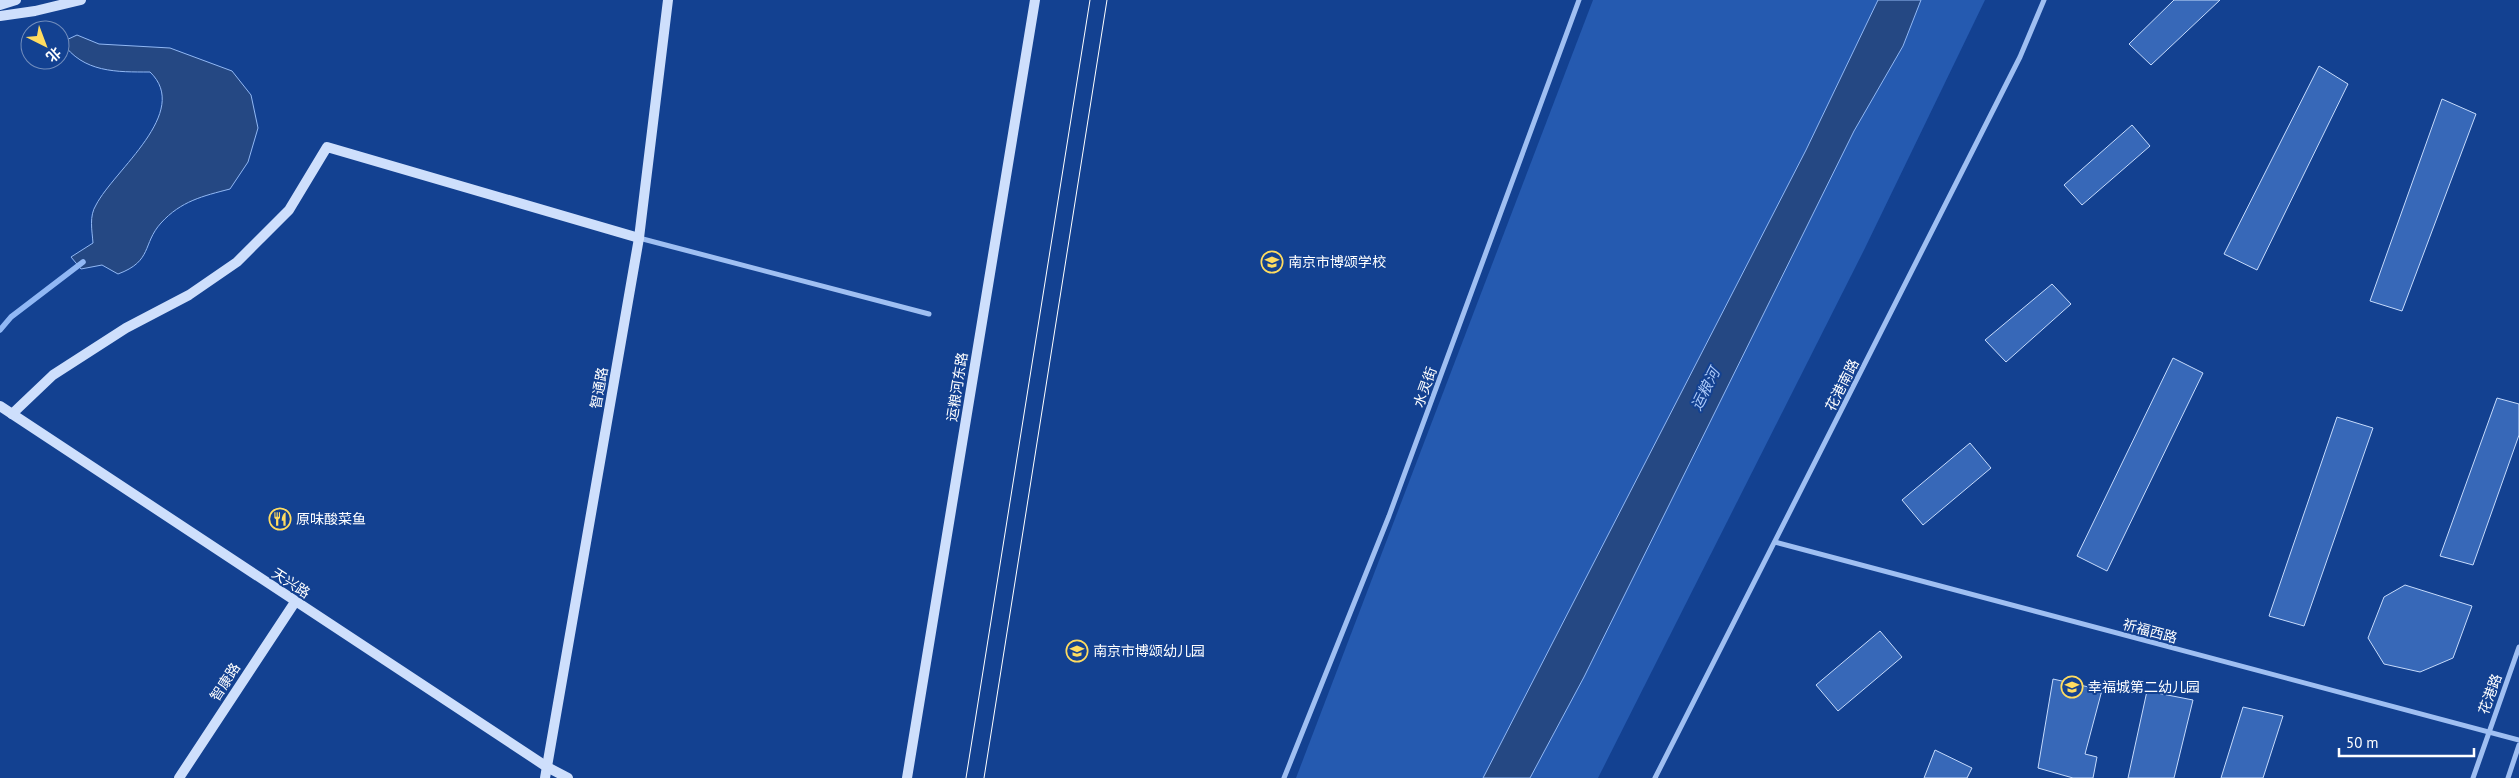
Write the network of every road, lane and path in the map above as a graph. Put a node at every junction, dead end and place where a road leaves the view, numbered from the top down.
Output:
1 (16, 0) edge
2 (81, 0) edge
3 (668, 0) edge
4 (1035, 0) edge
5 (1579, 0) edge
6 (2044, 0) edge
7 (0, 5) edge
8 (0, 16) edge
9 (639, 238) junction
10 (929, 314) dead end
11 (0, 406) edge
12 (12, 414) junction
13 (1775, 542) junction
14 (295, 602) junction
15 (2519, 648) edge
16 (2488, 733) junction
17 (2519, 740) edge
18 (2519, 745) edge
19 (547, 767) junction
20 (179, 778) edge
21 (545, 778) edge
22 (568, 778) edge
23 (907, 778) edge
24 (1284, 778) edge
25 (1655, 778) edge
26 (2473, 778) edge
27 (2508, 778) edge

1 - 7 street
2 - 8 street
3 - 9 street, 智通路
4 - 23 street, 运粮河东路
5 - 24 street, 水灵街
6 - 13 street, 花港南路
9 - 10 street
9 - 12 street
9 - 19 street, 智通路
11 - 12 street, 天兴路
12 - 14 street, 天兴路
13 - 16 street, 祈福西路
13 - 25 street, 花港南路
14 - 19 street, 天兴路
14 - 20 street, 智康路
15 - 16 street, 花港路
16 - 17 street, 祈福西路
16 - 26 street, 花港路
18 - 27 street
19 - 21 street, 智通路
19 - 22 street, 天兴路

